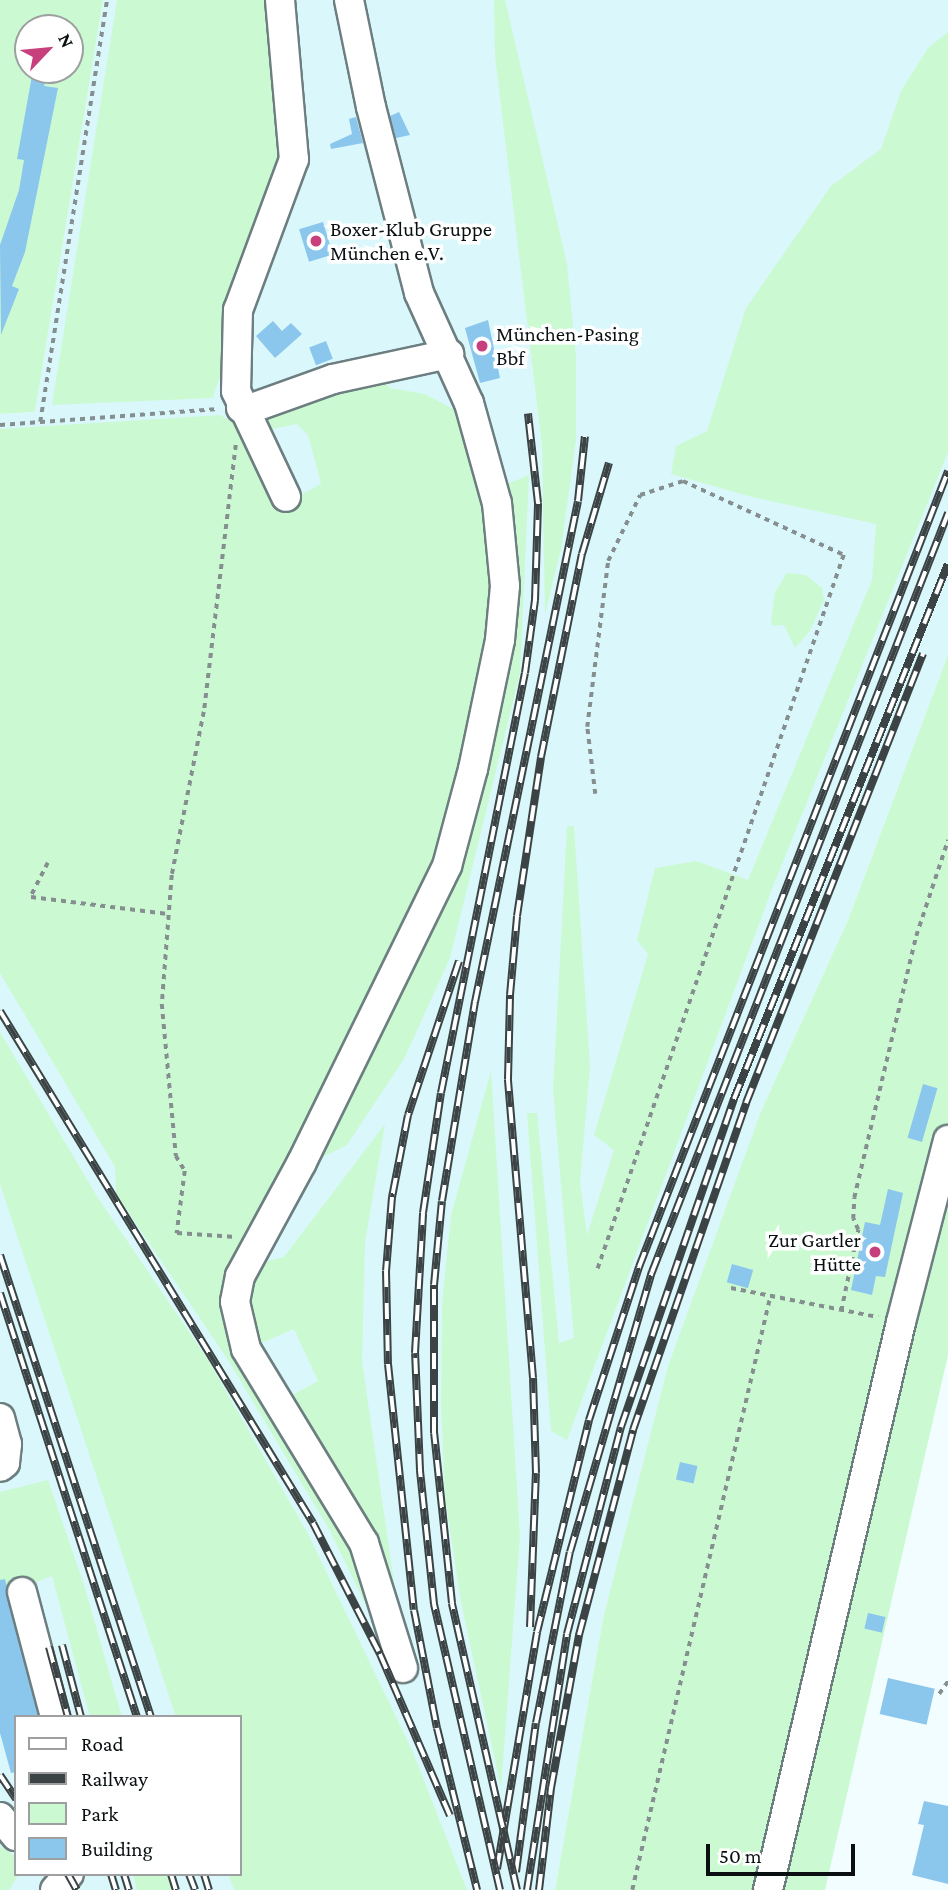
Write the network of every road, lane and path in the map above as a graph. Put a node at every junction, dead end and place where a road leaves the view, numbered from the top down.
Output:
1 (107, 0) edge
2 (280, 0) edge
3 (349, 0) edge
4 (449, 354) junction
5 (241, 408) junction
6 (40, 422) junction
7 (0, 425) edge
8 (286, 497) dead end
9 (595, 794) dead end
10 (948, 840) edge
11 (48, 863) dead end
12 (167, 914) junction
13 (948, 1140) edge
14 (260, 1238) junction
15 (597, 1270) dead end
16 (731, 1288) dead end
17 (770, 1297) junction
18 (841, 1311) junction
19 (901, 1322) junction
20 (0, 1418) edge
21 (0, 1467) edge
22 (22, 1592) dead end
23 (403, 1668) dead end
24 (948, 1681) edge
25 (939, 1693) dead end
26 (54, 1715) edge
27 (0, 1816) edge
28 (14, 1834) edge
29 (632, 1890) edge
30 (768, 1890) edge

1 - 6 path
2 - 5 lane
3 - 4 lane
4 - 5 lane
4 - 14 lane
5 - 6 path
5 - 8 lane
5 - 12 path
6 - 7 path
9 - 15 path
10 - 18 path
11 - 12 path
12 - 14 path
13 - 19 lane
14 - 23 lane
16 - 17 path
17 - 18 path
17 - 29 path
18 - 19 path
19 - 30 lane
20 - 21 lane
22 - 26 lane
24 - 25 path
27 - 28 lane

